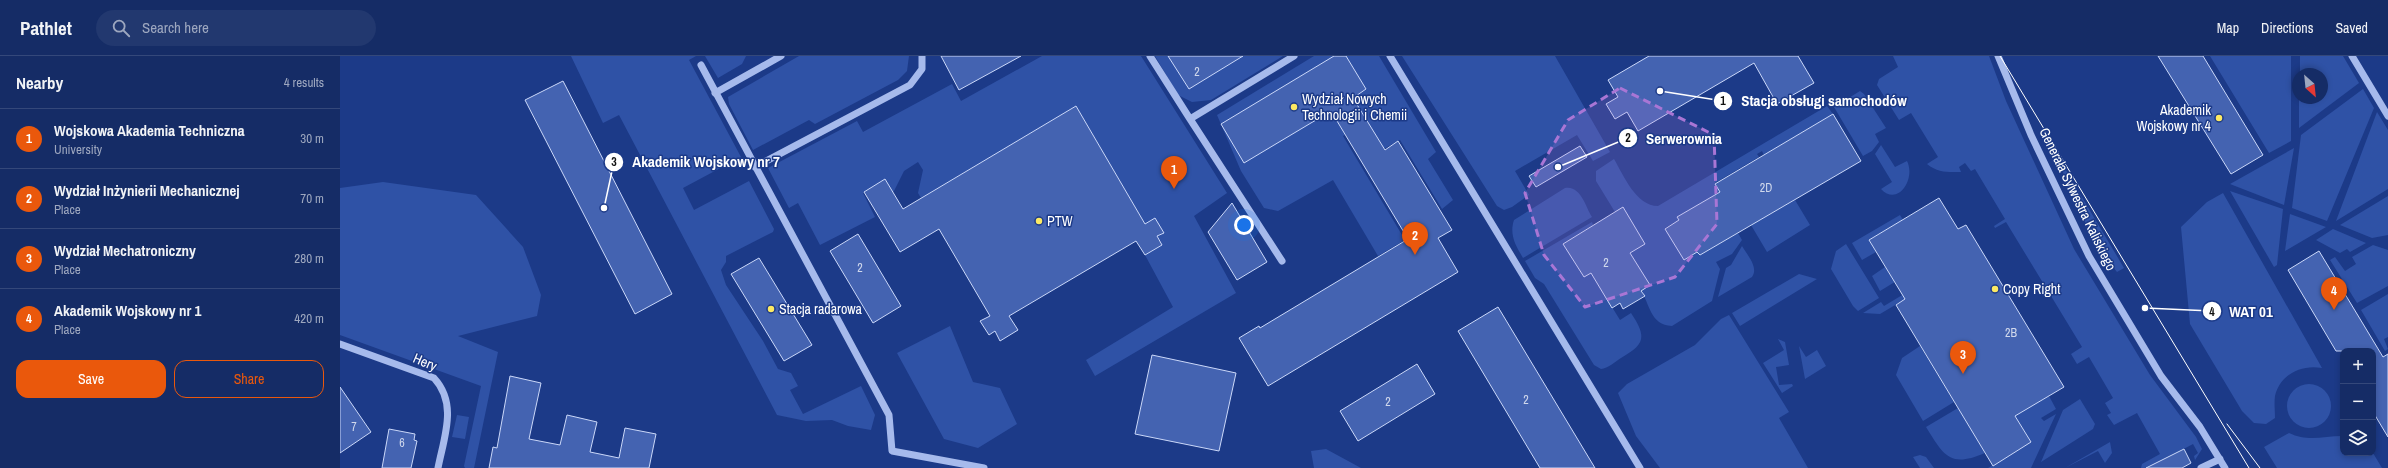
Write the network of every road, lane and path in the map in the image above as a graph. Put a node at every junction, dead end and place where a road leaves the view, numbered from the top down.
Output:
1 (781, 56) edge
2 (922, 56) edge
3 (1150, 56) edge
4 (1294, 56) edge
5 (1390, 56) edge
6 (1998, 56) edge
7 (2352, 56) edge
8 (701, 65) dead end
9 (715, 93) junction
10 (2388, 116) edge
11 (1190, 119) junction
12 (755, 167) junction
13 (1282, 261) dead end
14 (340, 344) edge
15 (2220, 458) junction
16 (438, 468) edge
17 (984, 468) edge
18 (1640, 468) edge
19 (2201, 468) edge
20 (2226, 468) edge

1 - 9 street
2 - 12 street
3 - 11 street
4 - 11 street
5 - 18 street
6 - 15 street, Generała Sylwestra Kaliskiego
7 - 10 street
8 - 9 street
9 - 12 street
11 - 13 street
12 - 17 street
14 - 16 street, Hery
15 - 19 street
15 - 20 street, Generała Sylwestra Kaliskiego

